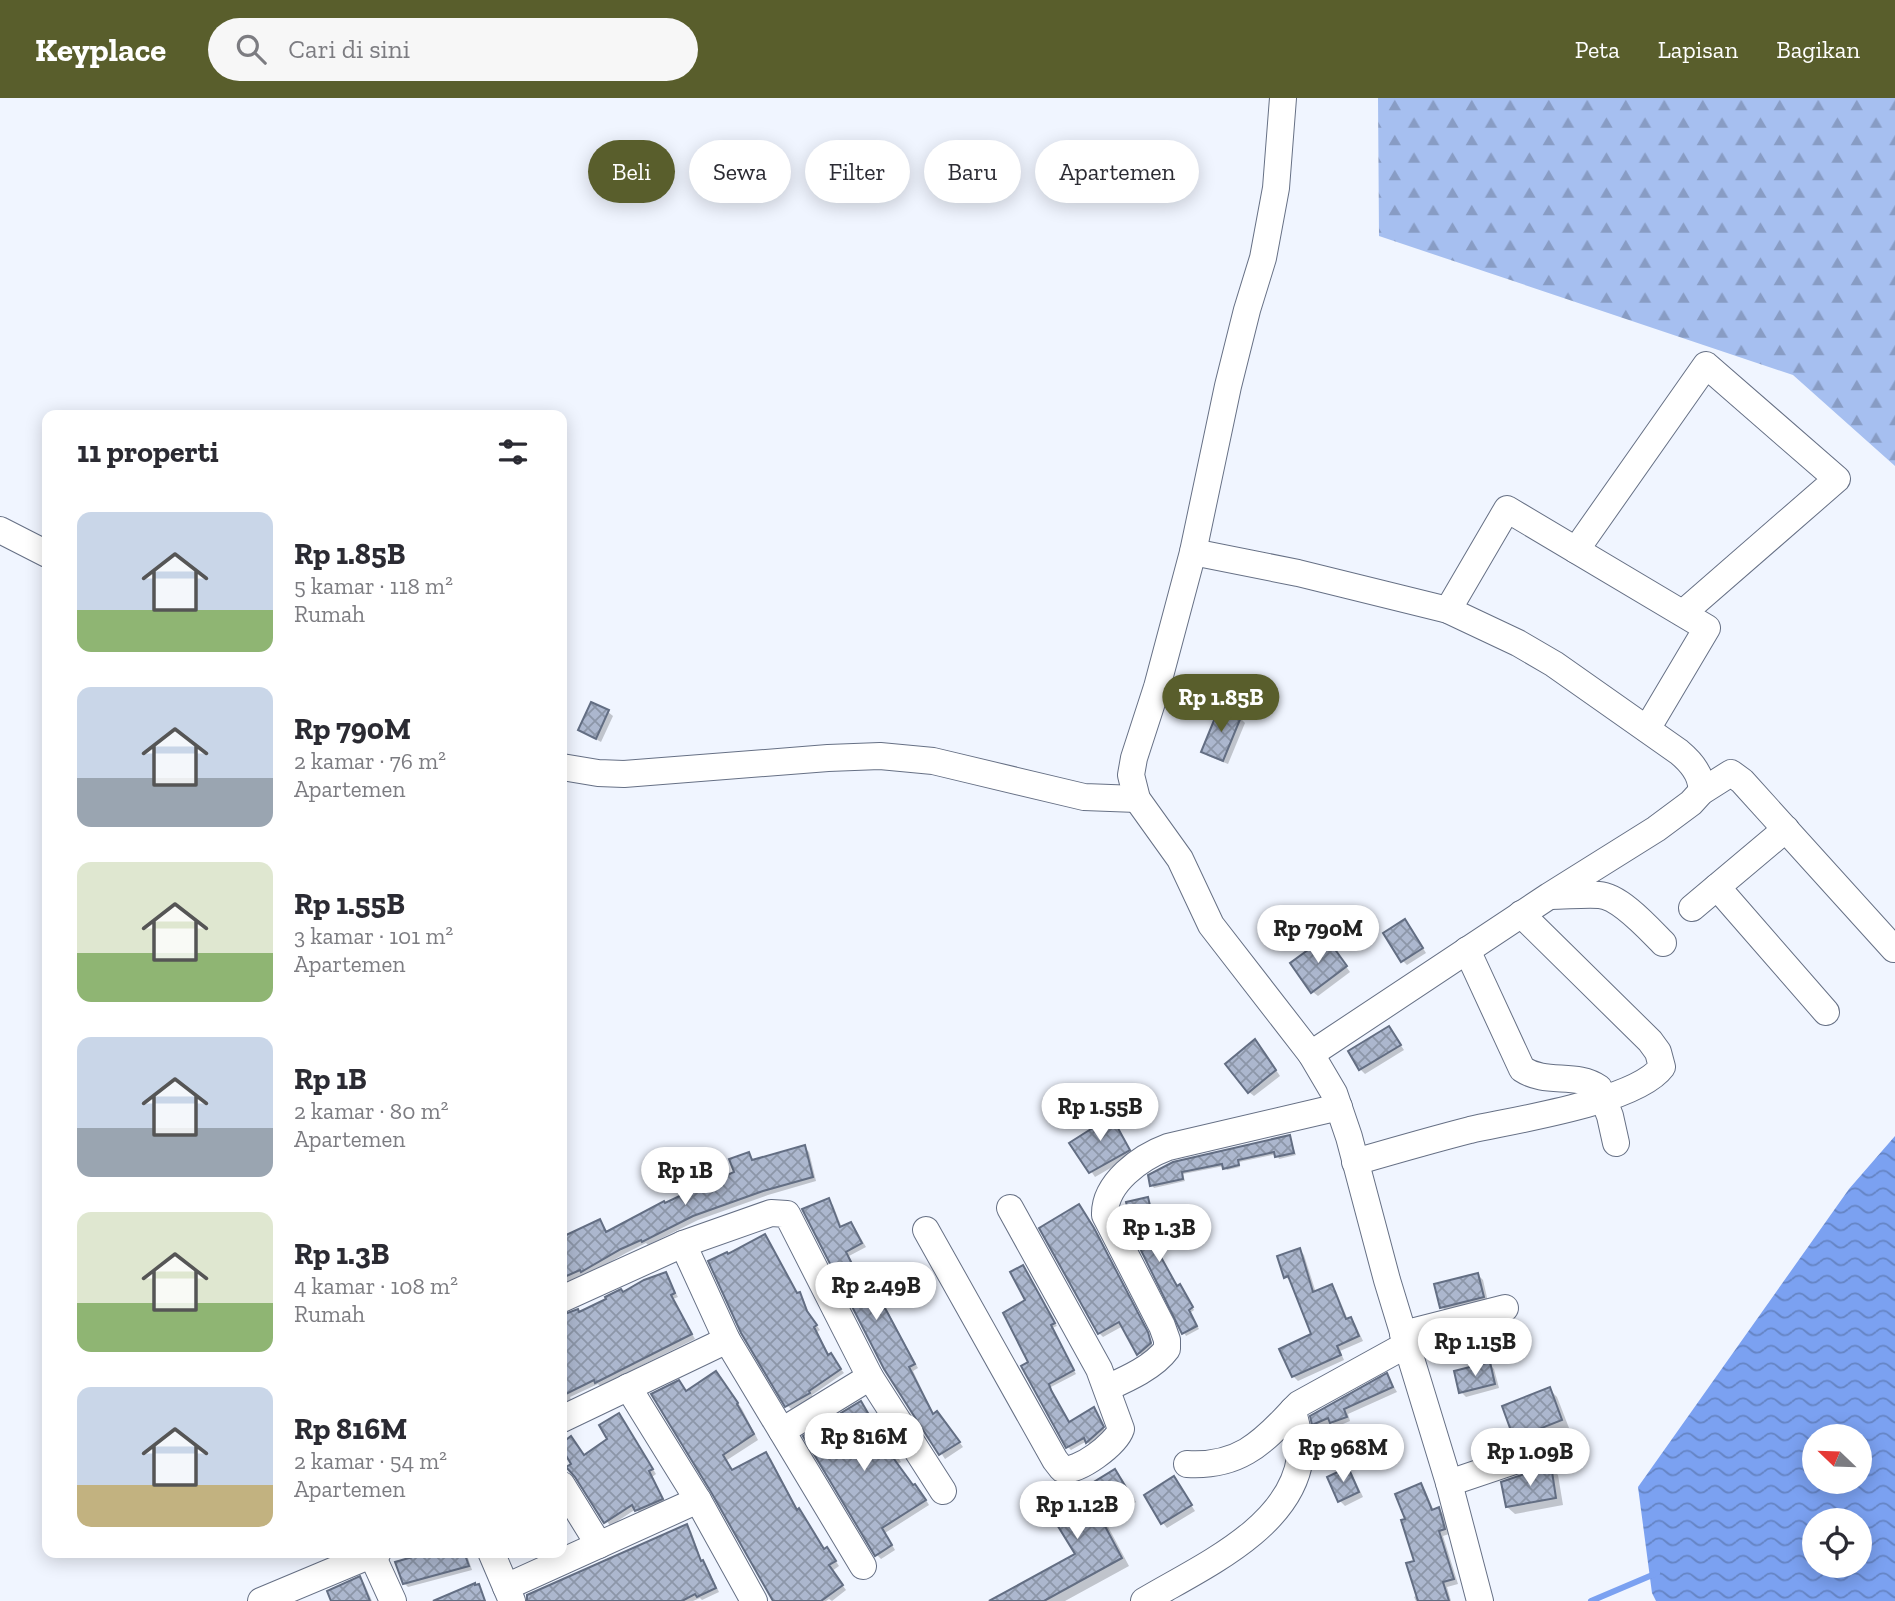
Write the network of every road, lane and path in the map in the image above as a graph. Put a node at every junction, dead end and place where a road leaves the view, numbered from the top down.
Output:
1 (1283, 98) edge
2 (0, 530) edge
3 (1576, 550) junction
4 (42, 551) edge
5 (1193, 552) junction
6 (1448, 610) junction
7 (1683, 613) junction
8 (1647, 729) junction
9 (567, 768) edge
10 (1700, 792) junction
11 (1137, 799) junction
12 (1786, 830) junction
13 (1717, 887) junction
14 (1549, 896) junction
15 (1692, 908) dead end
16 (1521, 914) junction
17 (1663, 943) dead end
18 (1894, 949) edge
19 (1467, 950) junction
20 (1826, 1012) dead end
21 (1311, 1054) junction
22 (1604, 1097) junction
23 (1339, 1107) junction
24 (1616, 1143) dead end
25 (1355, 1162) junction
26 (1010, 1208) dead end
27 (926, 1230) dead end
28 (683, 1244) junction
29 (567, 1297) edge
30 (1505, 1308) dead end
31 (727, 1340) junction
32 (1404, 1340) junction
33 (870, 1377) junction
34 (628, 1387) junction
35 (1107, 1388) junction
36 (1293, 1410) junction
37 (567, 1417) edge
38 (782, 1431) junction
39 (1544, 1451) dead end
40 (1187, 1464) dead end
41 (1449, 1483) junction
42 (943, 1491) dead end
43 (567, 1493) edge
44 (698, 1500) junction
45 (599, 1545) junction
46 (366, 1558) edge
47 (377, 1558) edge
48 (494, 1558) edge
49 (863, 1566) dead end
50 (509, 1594) edge
51 (744, 1598) edge
52 (266, 1600) edge
53 (393, 1601) edge
54 (1144, 1601) edge
55 (1480, 1601) edge

1 - 5 street
2 - 4 street
3 - 6 street
3 - 7 street
3 - 7 street
5 - 6 street
5 - 11 street
6 - 8 street
7 - 8 street
8 - 10 street
9 - 11 street
10 - 12 street
10 - 14 street
11 - 21 street
12 - 13 street
12 - 18 street
13 - 15 street
13 - 20 street
14 - 16 street
14 - 17 street
16 - 19 street
16 - 22 street
19 - 21 street
19 - 22 street
21 - 23 street
22 - 24 street
22 - 25 street
23 - 25 street
23 - 35 street
25 - 32 street
26 - 35 street
27 - 35 street
28 - 29 street
28 - 31 street
28 - 33 street
30 - 32 street
31 - 34 street
31 - 38 street
32 - 36 street
32 - 41 street
33 - 38 street
33 - 42 street
34 - 37 street
34 - 44 street
36 - 40 street
36 - 54 street
38 - 49 street
39 - 41 street
41 - 55 street
43 - 45 street
44 - 45 street
44 - 51 street
45 - 50 street
46 - 52 street
47 - 53 street
48 - 50 street

